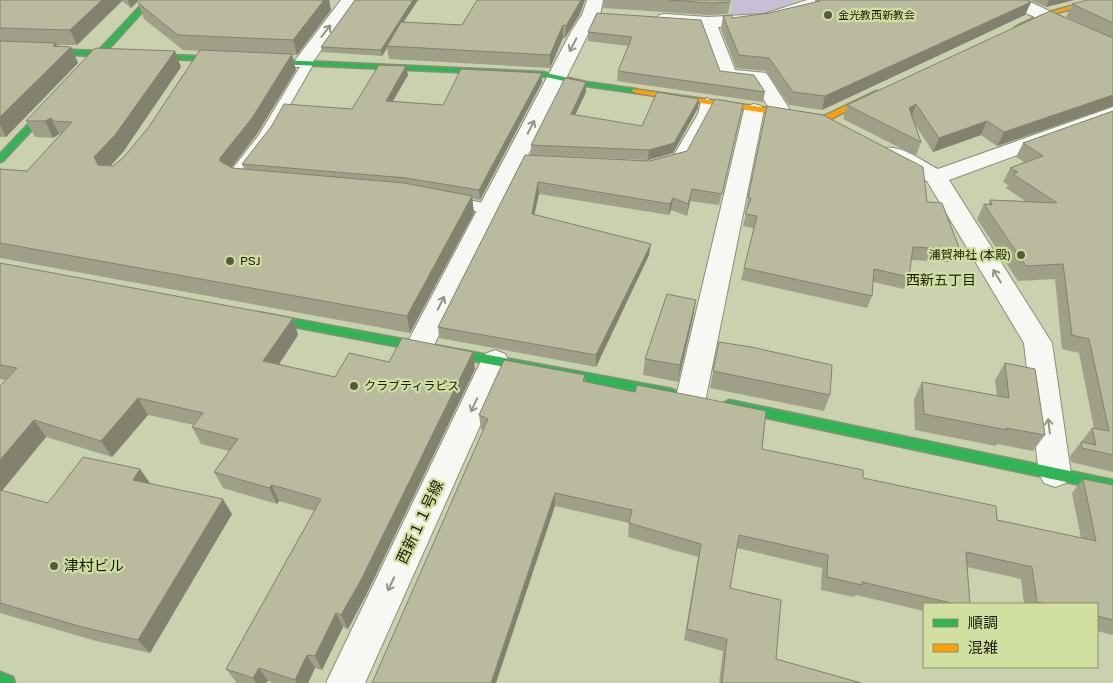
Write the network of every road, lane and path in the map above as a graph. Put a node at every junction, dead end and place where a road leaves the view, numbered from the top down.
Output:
1 (150, 0) edge
2 (350, 0) edge
3 (824, 0) edge
4 (1012, 0) edge
5 (1101, 0) edge
6 (593, 7) edge
7 (1044, 15) junction
8 (610, 16) edge
9 (650, 18) edge
10 (708, 22) junction
11 (1009, 32) edge
12 (1113, 48) edge
13 (0, 49) edge
14 (99, 54) junction
15 (305, 63) junction
16 (86, 68) edge
17 (557, 77) junction
18 (66, 89) edge
19 (886, 90) edge
20 (707, 102) junction
21 (754, 110) junction
22 (782, 113) junction
23 (1113, 113) edge
24 (825, 119) junction
25 (851, 132) edge
26 (876, 146) edge
27 (0, 159) edge
28 (648, 166) edge
29 (936, 177) junction
30 (257, 181) edge
31 (434, 200) edge
32 (490, 208) junction
33 (245, 314) edge
34 (419, 347) junction
35 (495, 361) junction
36 (695, 398) joint
37 (719, 403) edge
38 (1055, 474) junction
39 (1113, 486) edge
40 (0, 680) edge
41 (7, 683) edge
42 (345, 683) edge

1 - 14 street
15 -> 2 street
3 - 10 street
4 - 7 street
5 - 7 street
6 - 8 street
6 -> 17 street
7 - 11 street
7 - 12 street
9 - 10 street
10 - 22 street
13 - 14 street
14 - 15 street
14 - 16 street
15 - 17 street
15 - 30 lane
17 - 20 street
32 -> 17 street
18 - 27 street
19 - 24 street
20 - 21 street
20 - 28 lane
21 - 22 street
21 - 36 street
22 - 24 street
23 - 29 street
24 - 25 street
26 - 29 street
38 -> 29 street
31 - 32 lane
34 -> 32 street
33 - 34 street
34 - 35 street
35 - 36 street
35 -> 42 street, 西新１１号線
37 - 38 street
38 - 39 street
40 - 41 street

